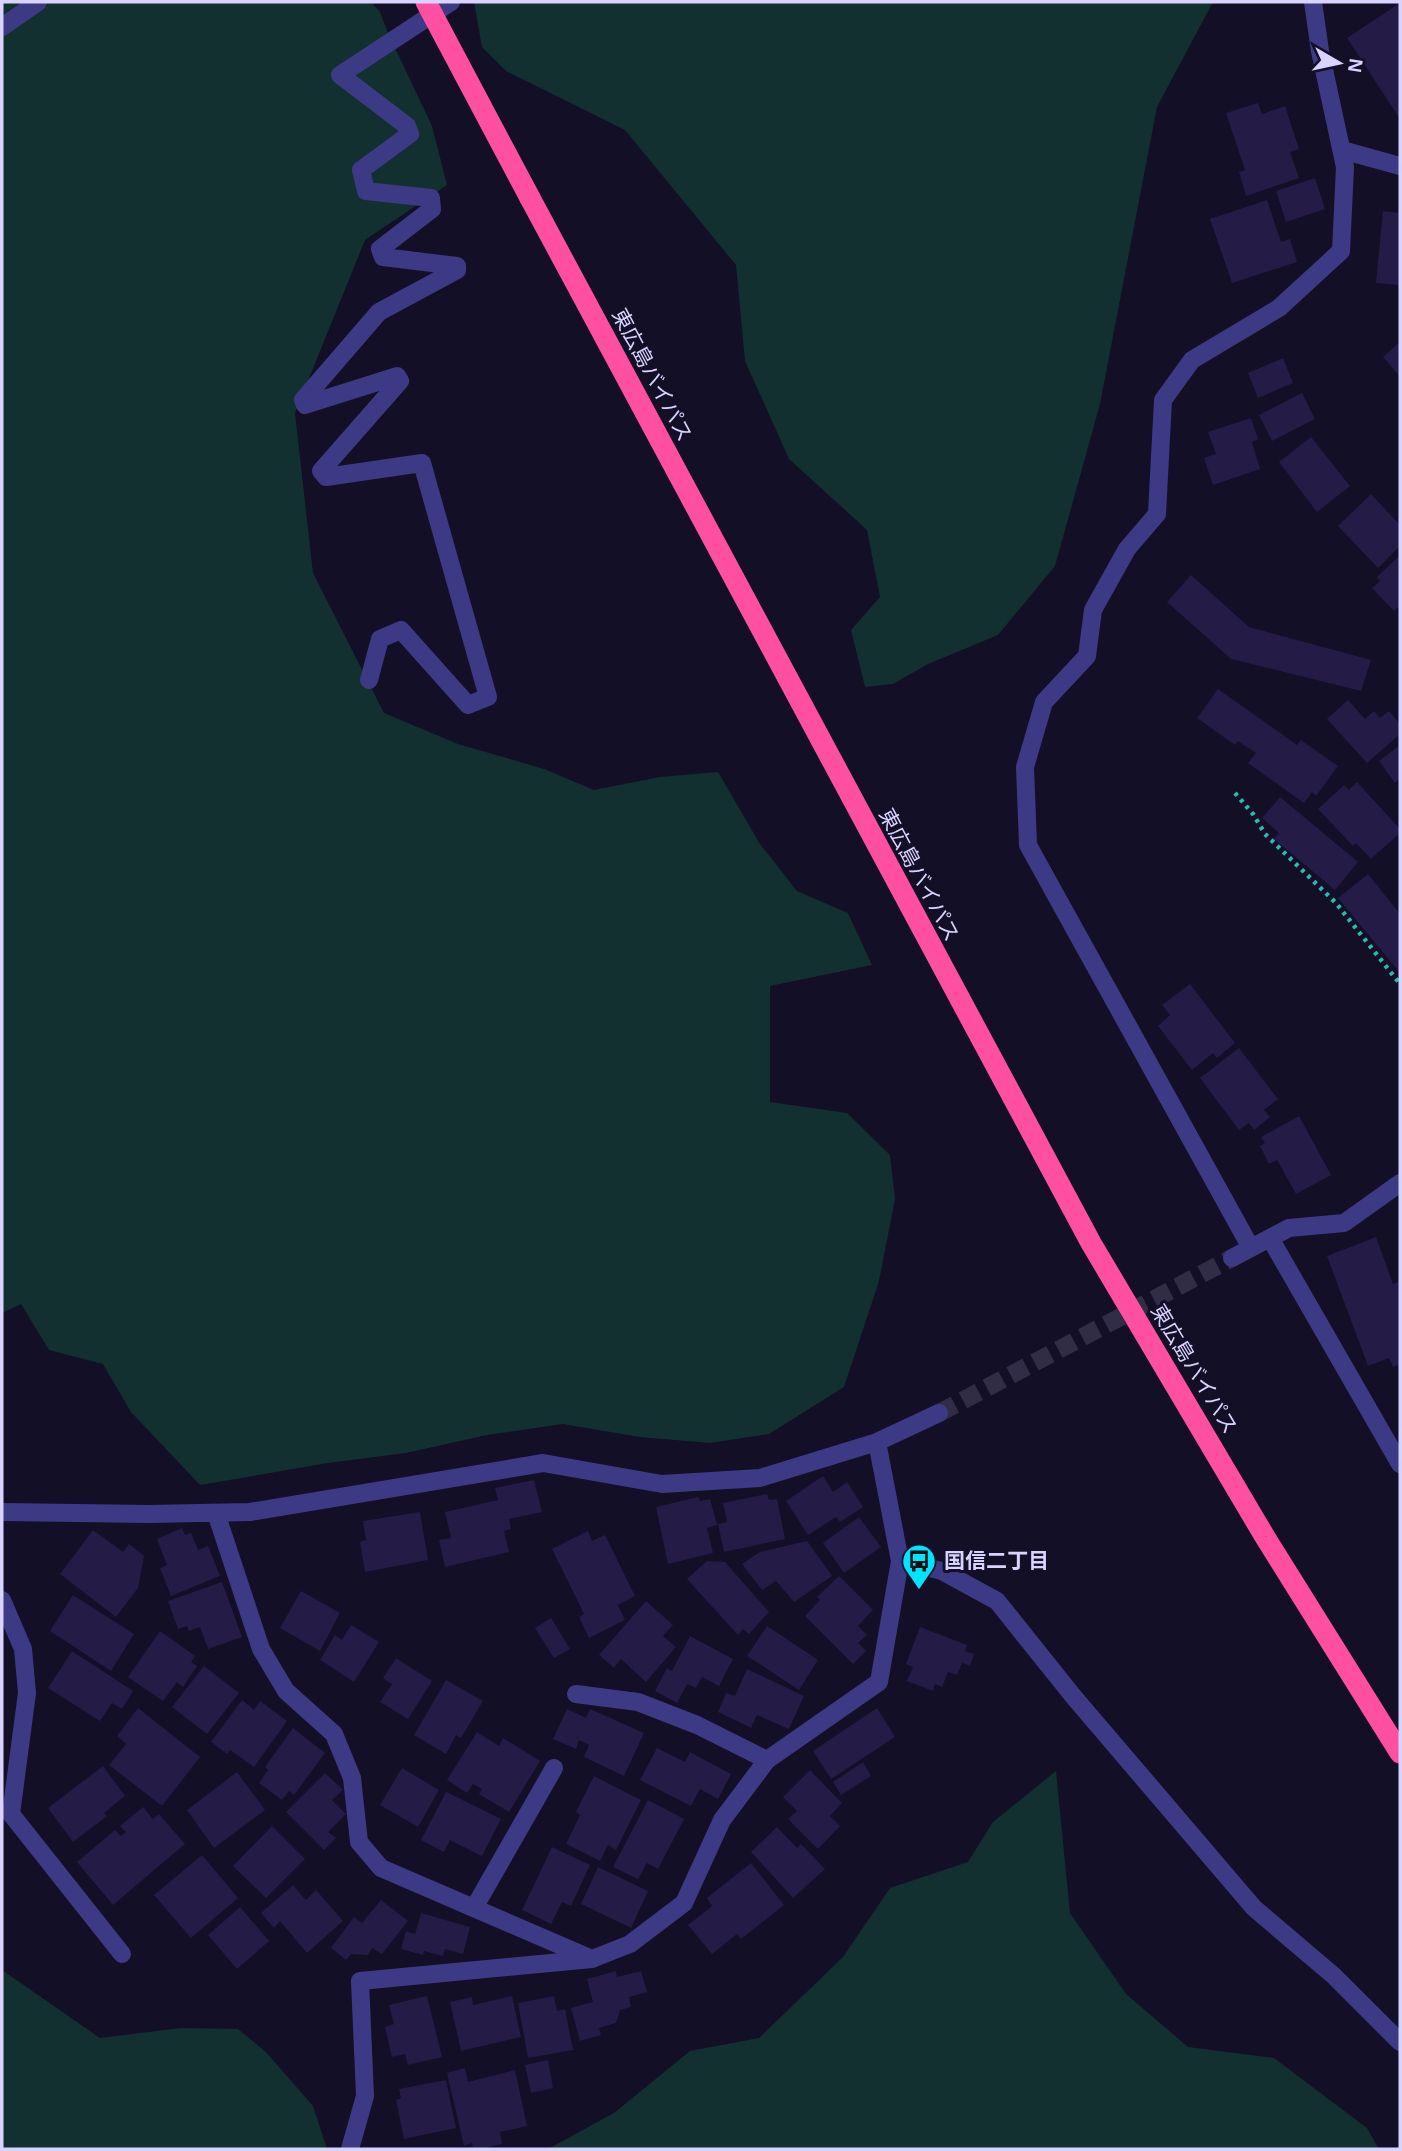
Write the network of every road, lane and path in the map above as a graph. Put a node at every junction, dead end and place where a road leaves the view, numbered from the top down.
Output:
1 (38, 2) edge
2 (426, 2) edge
3 (451, 2) edge
4 (1313, 2) edge
5 (2, 27) edge
6 (1342, 150) junction
7 (1400, 166) edge
8 (369, 680) dead end
9 (1235, 793) dead end
10 (1400, 984) edge
11 (1400, 1183) edge
12 (1270, 1238) junction
13 (1251, 1248) junction
14 (1231, 1258) tunnel mouth
15 (939, 1413) tunnel mouth
16 (877, 1442) junction
17 (1400, 1464) edge
18 (2, 1512) edge
19 (216, 1513) junction
20 (900, 1561) junction
21 (2, 1600) edge
22 (576, 1694) dead end
23 (1400, 1753) edge
24 (767, 1760) junction
25 (554, 1768) dead end
26 (474, 1909) junction
27 (122, 1954) dead end
28 (592, 1959) junction
29 (1400, 2042) edge
30 (350, 2149) edge

1 - 5 street
2 - 23 highway, 東広島バイパス, bridge
3 - 8 street
4 - 6 street
6 - 7 street
6 - 13 street
9 - 10 path
11 - 12 street
12 - 13 street
12 - 17 street
13 - 14 street
15 - 16 street
16 - 19 street
16 - 20 street
18 - 19 street
19 - 26 street
20 - 24 street
20 - 29 street
21 - 27 street
22 - 24 street
24 - 28 street
25 - 26 street
26 - 28 street
28 - 30 street

